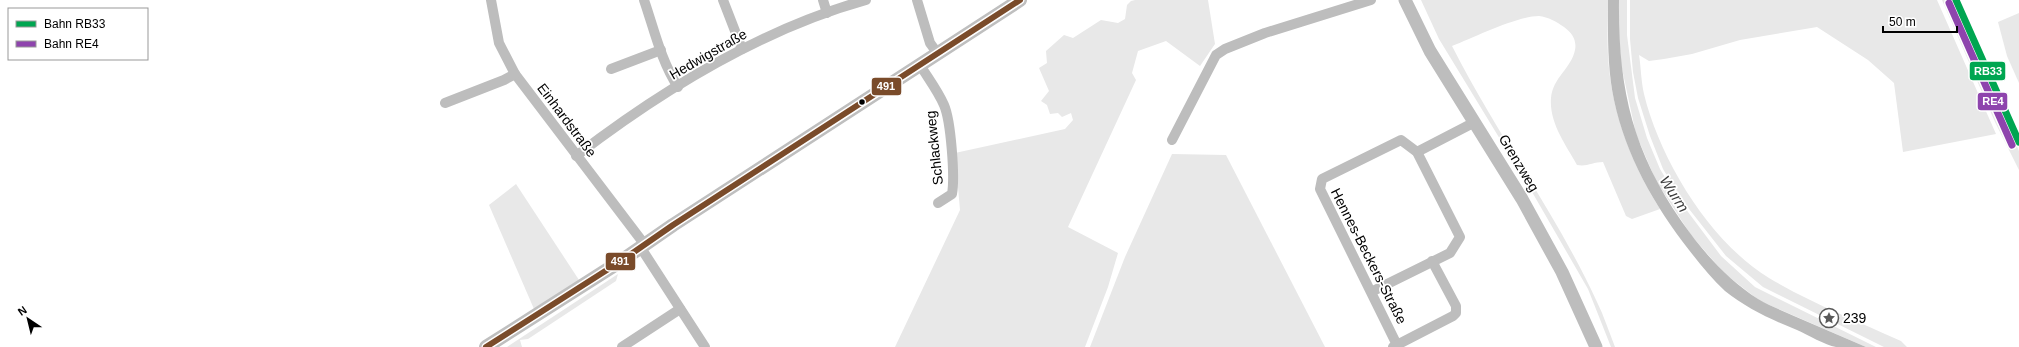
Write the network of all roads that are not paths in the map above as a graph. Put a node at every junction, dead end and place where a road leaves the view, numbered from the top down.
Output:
1 (491, 0) edge
2 (644, 0) edge
3 (723, 0) edge
4 (823, 0) edge
5 (866, 0) edge
6 (917, 0) edge
7 (1020, 0) edge
8 (1371, 0) edge
9 (1405, 0) edge
10 (828, 13) junction
11 (742, 49) junction
12 (661, 50) junction
13 (938, 54) junction
14 (920, 65) junction
15 (611, 69) dead end
16 (515, 74) junction
17 (678, 87) junction
18 (445, 103) dead end
19 (1476, 122) junction
20 (1172, 140) dead end
21 (1416, 152) junction
22 (576, 156) junction
23 (938, 203) dead end
24 (643, 246) junction
25 (1432, 261) junction
26 (1372, 292) junction
27 (680, 309) junction
28 (1395, 346) edge
29 (486, 347) edge
30 (622, 347) edge
31 (705, 347) edge
32 (1596, 347) edge

1 - 16 street, Einhardstraße
2 - 12 street
3 - 11 street
4 - 10 street
5 - 10 street, Hedwigstraße
6 - 13 street
7 - 13 main road
8 - 20 street
9 - 19 street, Grenzweg
10 - 11 street, Hedwigstraße
11 - 17 street, Hedwigstraße
12 - 15 street
12 - 17 street
13 - 14 main road
14 - 23 street, Schlackweg
14 - 24 main road
16 - 18 street
16 - 22 street, Einhardstraße
17 - 22 street, Hedwigstraße
19 - 21 street
19 - 32 street, Grenzweg
21 - 25 street
21 - 26 street, Hennes-Beckers-Straße
22 - 24 street, Einhardstraße
24 - 27 street, Einhardstraße
24 - 29 main road
25 - 26 street
25 - 28 street
26 - 28 street, Hennes-Beckers-Straße
27 - 30 street
27 - 31 street, Einhardstraße

